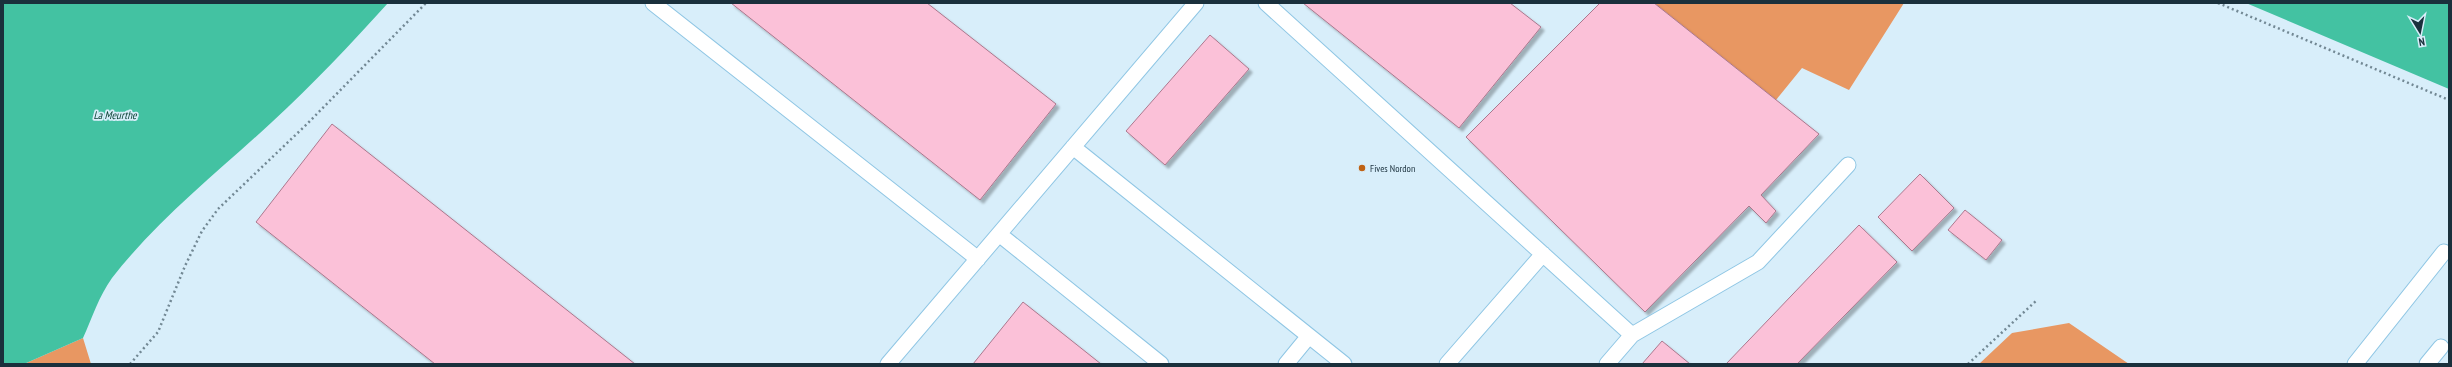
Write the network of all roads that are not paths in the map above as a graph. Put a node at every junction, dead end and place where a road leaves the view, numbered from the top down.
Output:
1 (653, 3) edge
2 (1196, 3) edge
3 (1266, 3) edge
4 (1073, 147) junction
5 (1848, 165) dead end
6 (999, 234) junction
7 (2444, 252) dead end
8 (1543, 254) junction
9 (978, 259) junction
10 (1632, 335) junction
11 (1309, 336) junction
12 (2441, 347) dead end
13 (888, 364) edge
14 (1161, 364) edge
15 (1286, 364) edge
16 (1344, 364) edge
17 (1447, 364) edge
18 (1607, 364) edge
19 (2355, 364) edge
20 (2426, 364) edge

1 - 9 lane
2 - 4 lane
3 - 8 lane
4 - 6 lane
4 - 11 lane
5 - 10 lane
6 - 9 lane
6 - 14 lane
7 - 19 lane
8 - 10 lane
8 - 17 lane
9 - 13 lane
10 - 18 lane
11 - 15 lane
11 - 16 lane
12 - 20 lane

